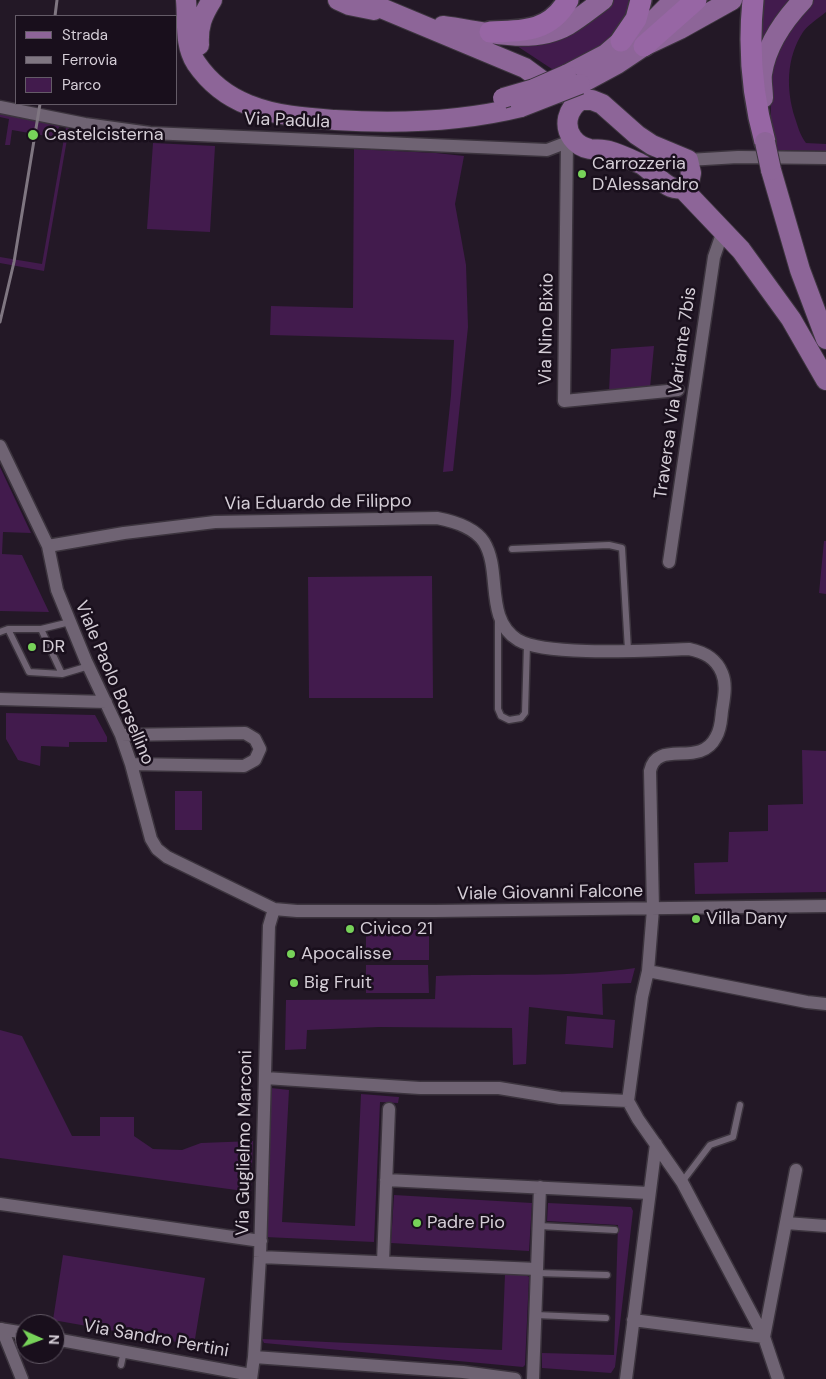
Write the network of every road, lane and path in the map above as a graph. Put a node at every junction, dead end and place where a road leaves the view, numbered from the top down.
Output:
1 (186, 0) edge
2 (212, 0) edge
3 (338, 0) edge
4 (362, 0) edge
5 (568, 0) edge
6 (603, 0) edge
7 (641, 0) edge
8 (674, 0) edge
9 (696, 0) edge
10 (732, 0) edge
11 (753, 0) edge
12 (803, 0) edge
13 (393, 13) junction
14 (419, 22) junction
15 (490, 32) junction
16 (621, 41) junction
17 (644, 46) junction
18 (573, 80) junction
19 (575, 104) junction
20 (0, 107) edge
21 (570, 141) junction
22 (765, 142) junction
23 (826, 158) edge
24 (688, 160) junction
25 (682, 188) junction
26 (723, 231) junction
27 (826, 339) edge
28 (826, 380) edge
29 (678, 390) dead end
30 (0, 446) edge
31 (48, 546) junction
32 (512, 549) dead end
33 (669, 562) dead end
34 (498, 611) junction
35 (70, 622) junction
36 (8, 629) junction
37 (41, 630) junction
38 (0, 632) edge
39 (527, 644) junction
40 (628, 650) junction
41 (89, 666) junction
42 (62, 674) junction
43 (0, 700) edge
44 (106, 702) junction
45 (121, 735) junction
46 (132, 764) junction
47 (826, 906) edge
48 (274, 909) junction
49 (653, 909) junction
50 (648, 971) junction
51 (826, 1004) edge
52 (265, 1078) junction
53 (628, 1101) junction
54 (740, 1105) dead end
55 (389, 1109) dead end
56 (656, 1144) junction
57 (796, 1170) dead end
58 (386, 1180) junction
59 (682, 1182) junction
60 (540, 1186) junction
61 (650, 1193) junction
62 (0, 1204) edge
63 (786, 1223) junction
64 (539, 1226) junction
65 (826, 1226) edge
66 (615, 1230) dead end
67 (261, 1241) junction
68 (260, 1257) junction
69 (383, 1262) junction
70 (537, 1271) junction
71 (606, 1275) dead end
72 (536, 1315) junction
73 (606, 1318) dead end
74 (633, 1320) junction
75 (1, 1329) edge
76 (15, 1331) edge
77 (764, 1337) junction
78 (65, 1341) edge
79 (124, 1351) junction
80 (254, 1358) junction
81 (121, 1365) dead end
82 (464, 1375) edge
83 (251, 1377) edge
84 (22, 1379) edge
85 (515, 1379) edge
86 (533, 1379) edge
87 (626, 1379) edge
88 (778, 1379) edge

1 - 18 main road, bridge
2 - 18 main road, bridge
3 - 13 main road
4 - 13 main road
5 - 15 highway
6 - 15 main road
7 - 16 highway
8 - 16 main road
9 - 17 highway
10 - 17 main road
11 - 22 highway
12 - 22 main road
13 - 14 main road
14 - 15 main road
14 - 19 main road
16 - 18 main road
17 - 18 main road
19 - 21 main road
19 - 24 main road
20 - 21 street, Via Padula
21 - 25 main road
21 - 29 street, Via Nino Bixio
22 - 27 main road, bridge
23 - 24 street
24 - 25 main road
25 - 26 main road
26 - 28 main road
26 - 33 street, Traversa Via Variante 7bis
30 - 31 street, Viale Paolo Borsellino
31 - 34 street, Via Eduardo de Filippo
31 - 35 street, Viale Paolo Borsellino
32 - 40 lane
34 - 39 street, Via Eduardo de Filippo
34 - 39 lane
35 - 37 lane
35 - 41 street, Viale Paolo Borsellino
36 - 37 lane
36 - 38 lane
36 - 42 lane
37 - 42 lane
39 - 40 street
40 - 49 street
41 - 42 lane
41 - 44 street, Viale Paolo Borsellino
43 - 44 street
44 - 45 street, Viale Paolo Borsellino
45 - 46 street, Viale Paolo Borsellino
45 - 46 street
46 - 48 street, Viale Paolo Borsellino
47 - 49 street, Viale Giovanni Falcone
48 - 49 street, Viale Giovanni Falcone
48 - 52 street, Via Guglielmo Marconi
49 - 50 street
50 - 51 street
50 - 53 street
52 - 53 street
52 - 67 street, Via Guglielmo Marconi
53 - 56 street
54 - 59 lane
55 - 58 street
56 - 59 street
56 - 61 street
57 - 63 street
58 - 60 street
58 - 69 street
59 - 77 street
60 - 61 street
60 - 64 street
61 - 74 street
62 - 67 street
63 - 65 street
63 - 77 street
64 - 66 lane
64 - 70 street
67 - 68 street, Via Guglielmo Marconi
68 - 69 street
68 - 80 street, Via Guglielmo Marconi
69 - 70 street
70 - 71 lane
70 - 72 street
72 - 73 lane
72 - 86 street
74 - 77 street
74 - 87 street
75 - 76 street
75 - 84 street
77 - 88 street
78 - 79 street, Via Sandro Pertini
79 - 81 lane
79 - 83 street, Via Sandro Pertini
80 - 82 street
80 - 83 street, Via Guglielmo Marconi
82 - 85 street

